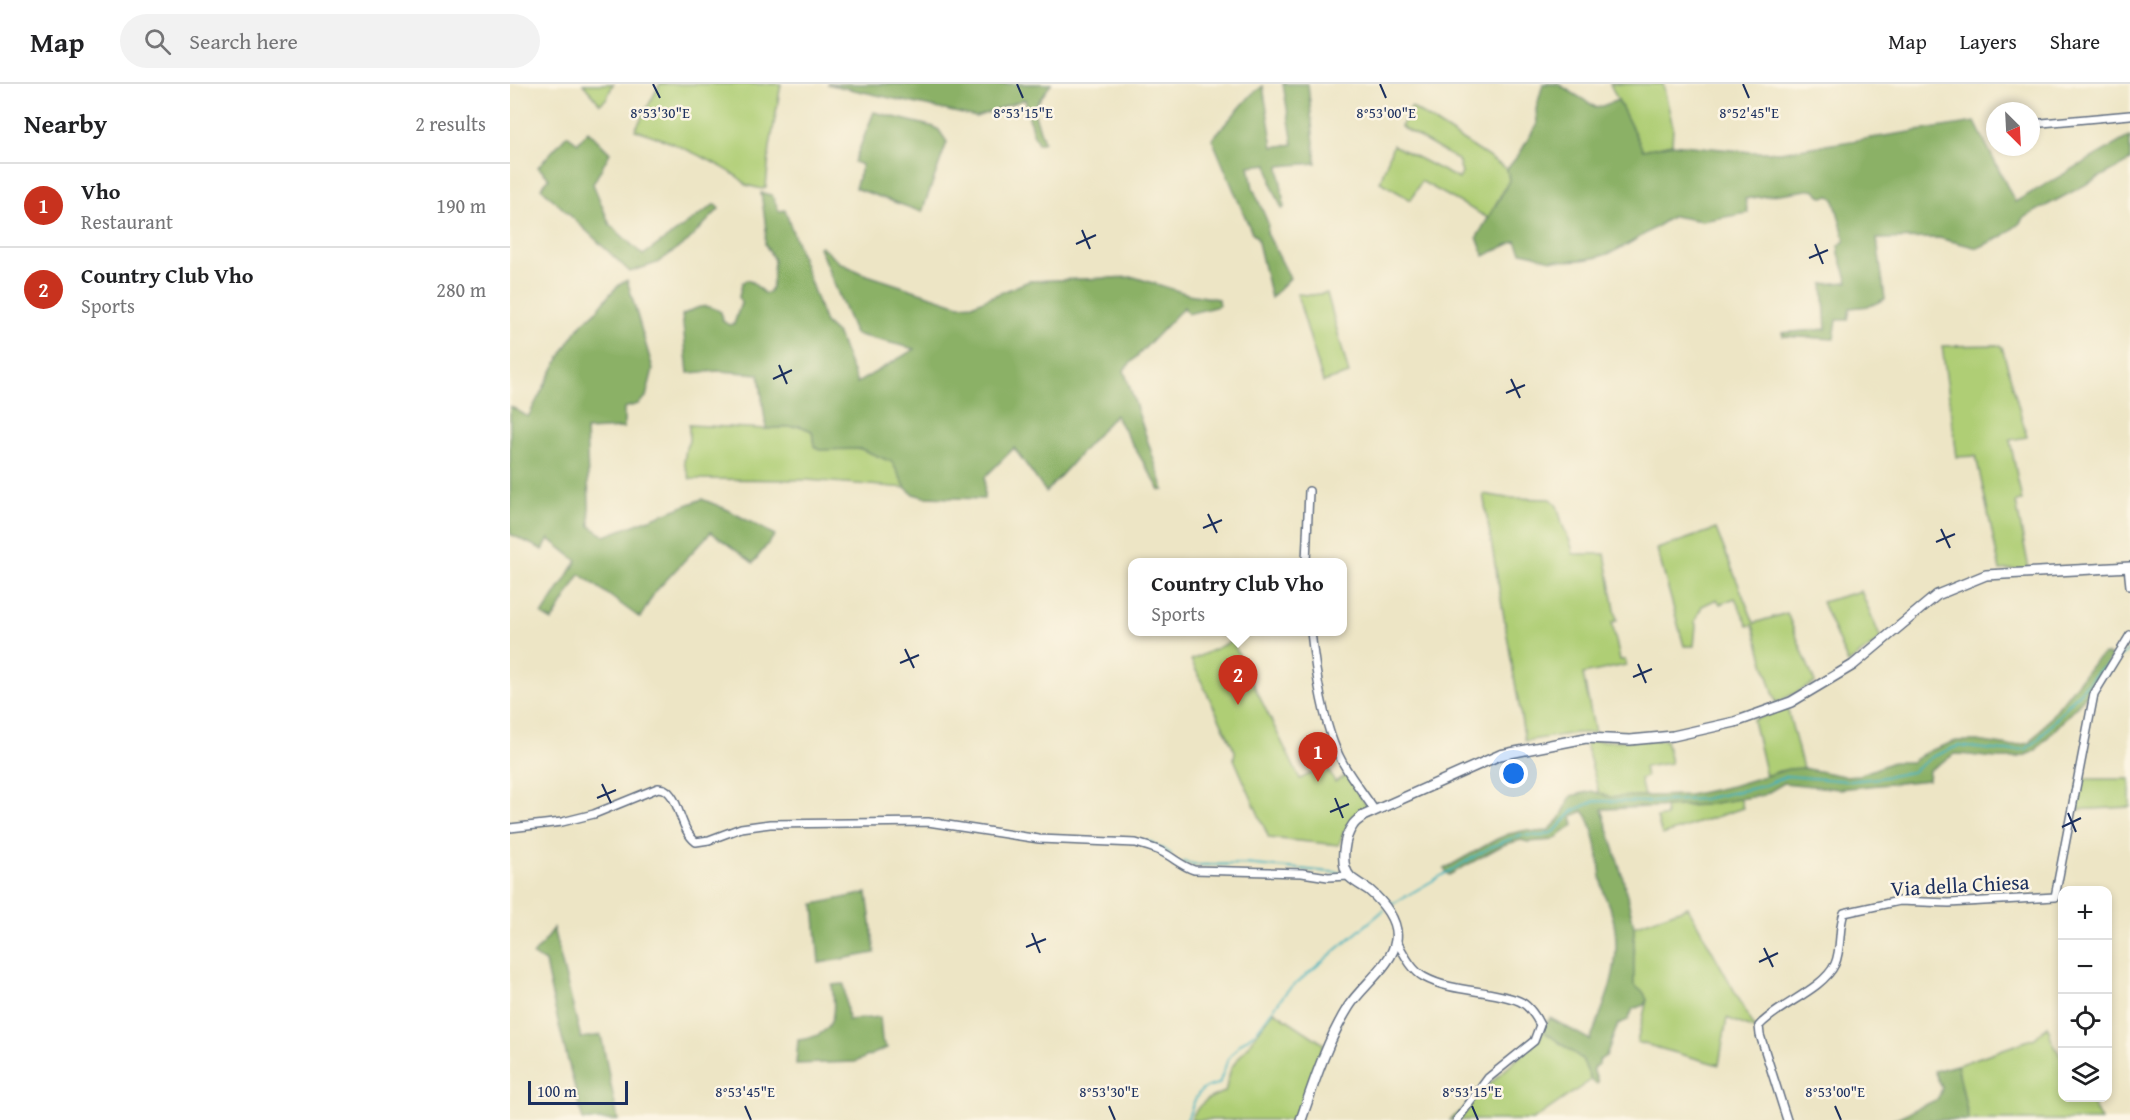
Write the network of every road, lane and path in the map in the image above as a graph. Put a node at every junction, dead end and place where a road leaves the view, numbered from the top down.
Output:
1 (2130, 115) edge
2 (2040, 123) edge
3 (1309, 491) dead end
4 (1306, 558) edge
5 (2129, 567) edge
6 (2130, 586) edge
7 (2130, 635) edge
8 (1312, 636) edge
9 (1375, 810) junction
10 (510, 828) edge
11 (1350, 876) junction
12 (1396, 940) junction
13 (1301, 1120) edge
14 (1457, 1120) edge
15 (1787, 1120) edge

1 - 2 street
3 - 4 street
5 - 6 street
5 - 9 street
7 - 15 street, Via della Chiesa
8 - 9 street
9 - 11 street
10 - 11 street
11 - 12 street
12 - 13 street
12 - 14 street

